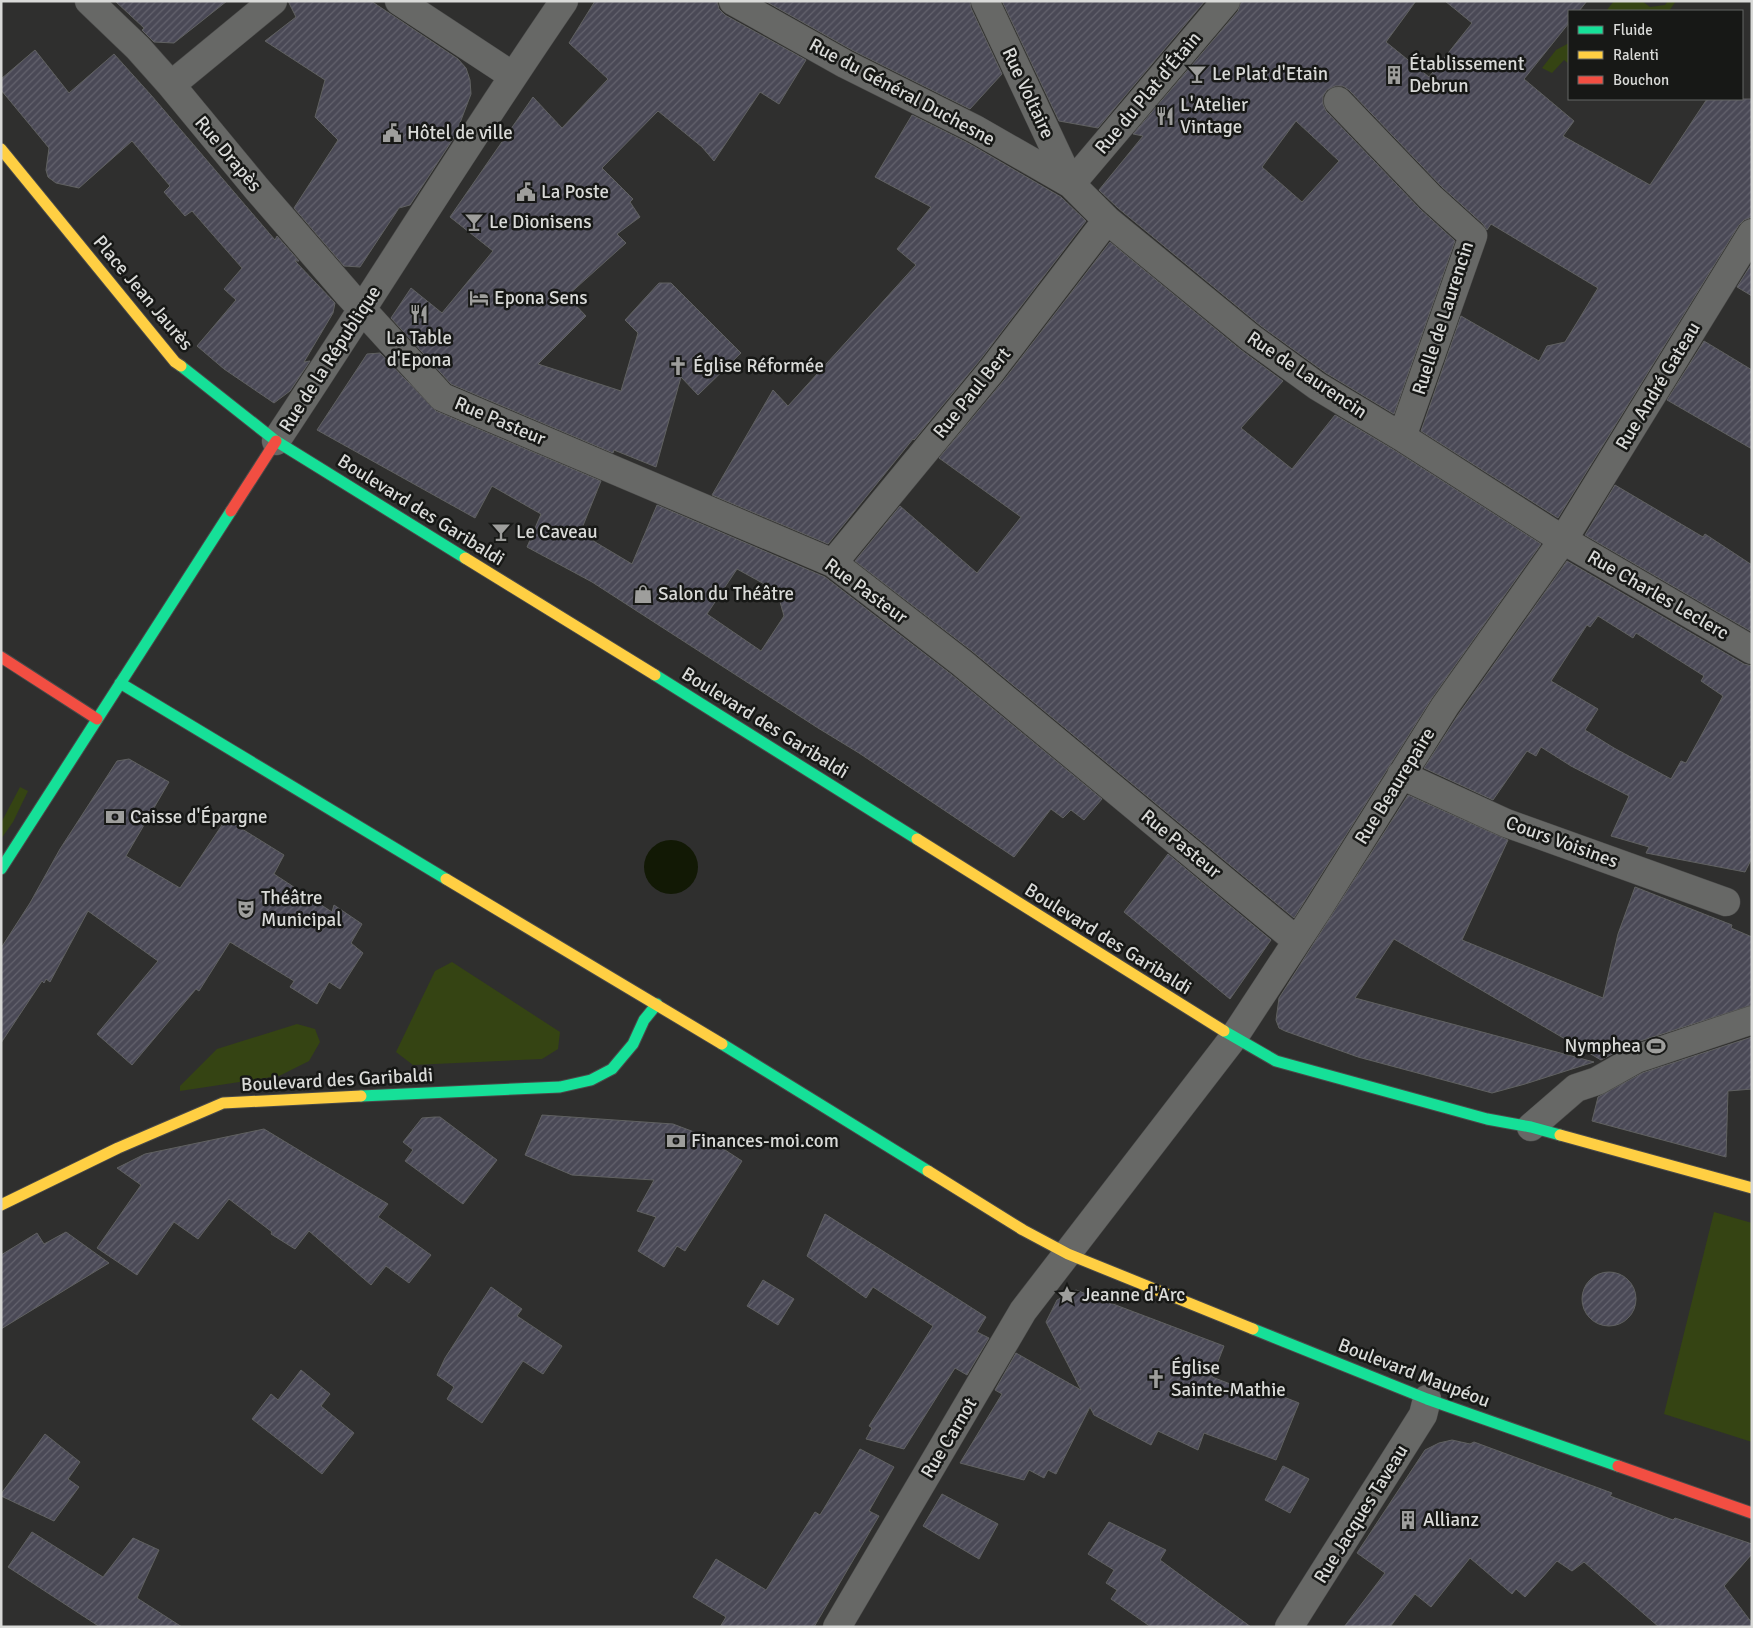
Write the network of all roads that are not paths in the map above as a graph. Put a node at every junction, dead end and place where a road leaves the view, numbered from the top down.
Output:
1 (89, 1) edge
2 (273, 1) edge
3 (399, 1) edge
4 (564, 1) edge
5 (733, 1) edge
6 (986, 1) edge
7 (1226, 1) edge
8 (513, 76) junction
9 (172, 85) junction
10 (1338, 101) dead end
11 (1, 149) edge
12 (1071, 184) junction
13 (1107, 220) junction
14 (1752, 233) edge
15 (362, 310) junction
16 (1402, 437) junction
17 (276, 441) junction
18 (1563, 540) junction
19 (833, 563) junction
20 (1752, 650) edge
21 (1, 657) edge
22 (120, 683) junction
23 (97, 719) junction
24 (1401, 775) junction
25 (1, 869) edge
26 (1726, 902) dead end
27 (1297, 941) junction
28 (657, 1004) junction
29 (1752, 1020) edge
30 (1234, 1037) junction
31 (1531, 1127) junction
32 (1752, 1188) edge
33 (1, 1205) edge
34 (1068, 1254) junction
35 (1427, 1399) junction
36 (1752, 1513) edge
37 (837, 1627) edge
38 (1290, 1627) edge

1 - 9 street, Rue Drapès
2 - 9 street
3 - 8 street
4 - 8 street, Rue de la République
5 - 12 street, Rue du Général Duchesne
6 - 12 street, Rue Voltaire
7 - 12 street, Rue du Plat d'Étain
8 - 15 street, Rue de la République
9 - 15 street, Rue Drapès
10 - 16 street, Ruelle de Laurencin
11 - 17 main road, Place Jean Jaurès
12 - 13 street, Rue de Laurencin
13 - 16 street, Rue de Laurencin
13 - 19 street, Rue Paul Bert
14 - 18 street, Rue André Gateau
15 - 17 street, Rue de la République
15 - 19 street, Rue Pasteur
16 - 18 street, Rue de Laurencin
17 - 22 main road, Rue de la République
17 - 30 main road, Boulevard des Garibaldi
18 - 20 street, Rue Charles Leclerc
18 - 24 street, Rue Beaurepaire
19 - 27 street, Rue Pasteur
21 - 23 main road
22 - 23 main road, Rue de la République
22 - 28 main road
23 - 25 main road, Rue de la République
24 - 26 street, Cours Voisines
24 - 27 street, Rue Beaurepaire
27 - 30 street, Rue Beaurepaire
28 - 33 main road, Boulevard des Garibaldi
28 - 34 main road
29 - 31 street
30 - 31 main road
30 - 34 street, Rue Carnot
31 - 32 main road
34 - 35 main road, Boulevard Maupéou
34 - 37 street, Rue Carnot
35 - 36 main road, Boulevard Maupéou
35 - 38 street, Rue Jacques Taveau

